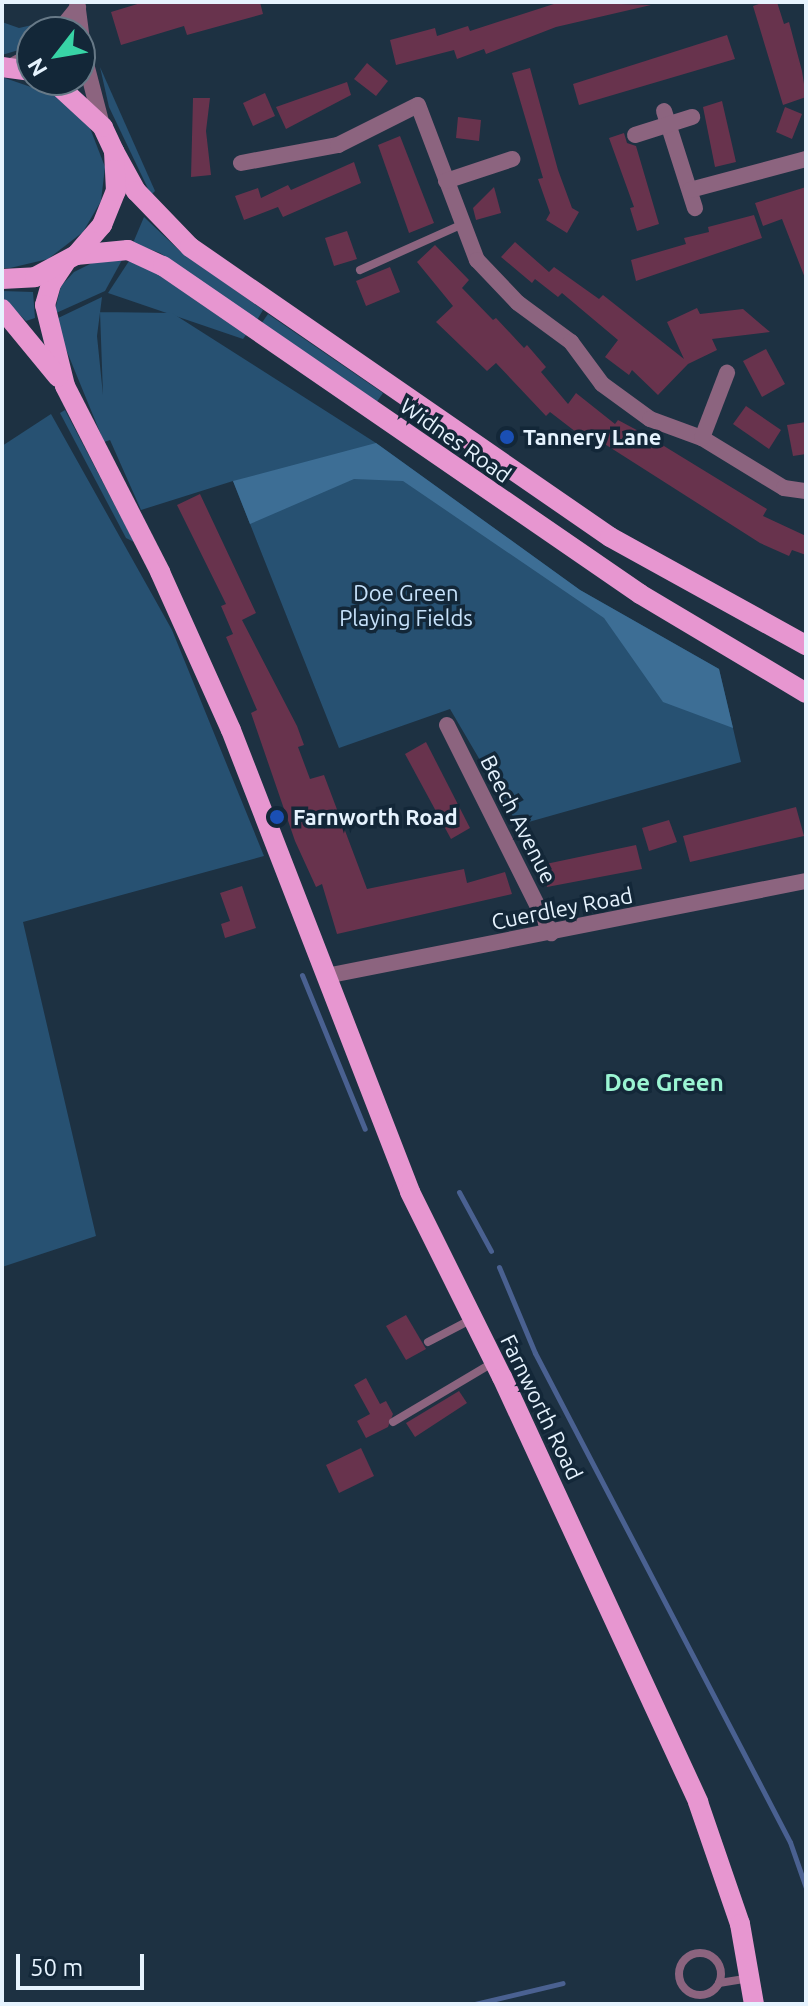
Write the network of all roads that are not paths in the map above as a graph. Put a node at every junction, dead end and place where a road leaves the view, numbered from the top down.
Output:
1 (81, 4) edge
2 (69, 96) edge
3 (692, 117) dead end
4 (666, 118) junction
5 (103, 127) junction
6 (635, 135) dead end
7 (114, 151) junction
8 (512, 159) dead end
9 (806, 159) edge
10 (241, 163) dead end
11 (446, 181) junction
12 (690, 190) junction
13 (695, 208) dead end
14 (463, 224) junction
15 (70, 259) junction
16 (360, 270) dead end
17 (2, 279) edge
18 (2, 309) edge
19 (727, 373) dead end
20 (65, 386) junction
21 (702, 438) junction
22 (806, 491) edge
23 (806, 645) edge
24 (806, 693) edge
25 (447, 725) dead end
26 (806, 881) edge
27 (551, 933) junction
28 (326, 976) junction
29 (472, 1319) junction
30 (428, 1342) dead end
31 (495, 1362) junction
32 (393, 1422) dead end
33 (750, 1978) junction
34 (719, 1983) junction
35 (754, 2004) edge

1 - 5 street
2 - 5 main road
3 - 4 street
4 - 6 street
4 - 12 street
5 - 7 main road, Widnes Road
7 - 15 main road, Farnworth Road
7 - 23 main road, Widnes Road
8 - 11 street
9 - 12 street
10 - 11 street
11 - 14 street
12 - 13 street
14 - 16 lane
14 - 21 street
15 - 17 main road, Widnes Road
15 - 20 main road, Farnworth Road
15 - 24 main road, Widnes Road
18 - 20 main road, Farnworth Road
19 - 21 street
20 - 28 main road, Farnworth Road
21 - 22 street
25 - 27 street, Beech Avenue
26 - 27 street, Cuerdley Road
27 - 28 street, Cuerdley Road
28 - 29 main road, Farnworth Road
29 - 30 lane
29 - 31 main road, Farnworth Road
31 - 32 lane
31 - 33 main road, Farnworth Road
33 - 34 lane
33 - 35 main road, Farnworth Road
34 - 34 lane

